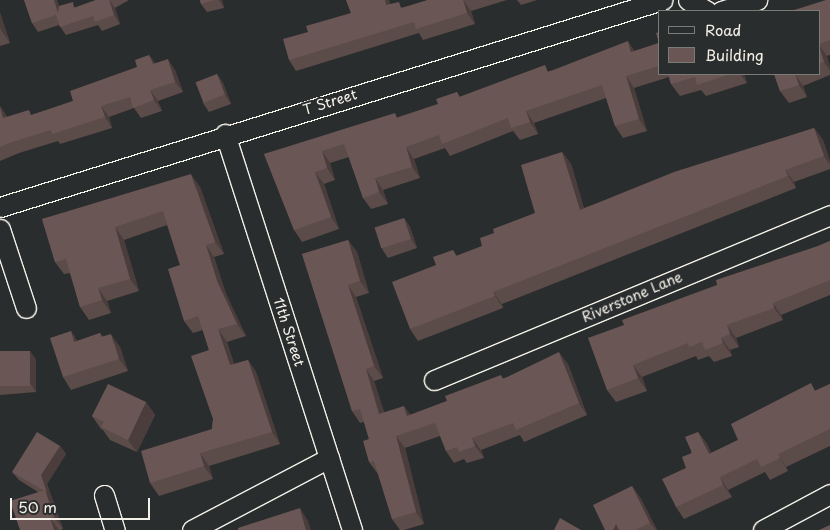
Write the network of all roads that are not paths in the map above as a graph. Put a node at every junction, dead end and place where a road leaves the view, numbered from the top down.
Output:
1 (662, 0) edge
2 (688, 0) edge
3 (757, 0) edge
4 (630, 5) edge
5 (705, 10) edge
6 (724, 10) edge
7 (225, 134) junction
8 (0, 207) edge
9 (830, 214) edge
10 (0, 229) edge
11 (26, 308) dead end
12 (434, 380) dead end
13 (329, 458) junction
14 (830, 494) edge
15 (104, 495) dead end
16 (115, 530) edge
17 (192, 530) edge
18 (352, 530) edge
19 (763, 530) edge

1 - 4 street, T Street
2 - 5 street
3 - 6 street
4 - 7 street, T Street
7 - 8 street, T Street
7 - 13 street, 11th Street
9 - 12 street, Riverstone Lane
10 - 11 street
13 - 17 street
13 - 18 street, 11th Street
14 - 19 street
15 - 16 street

